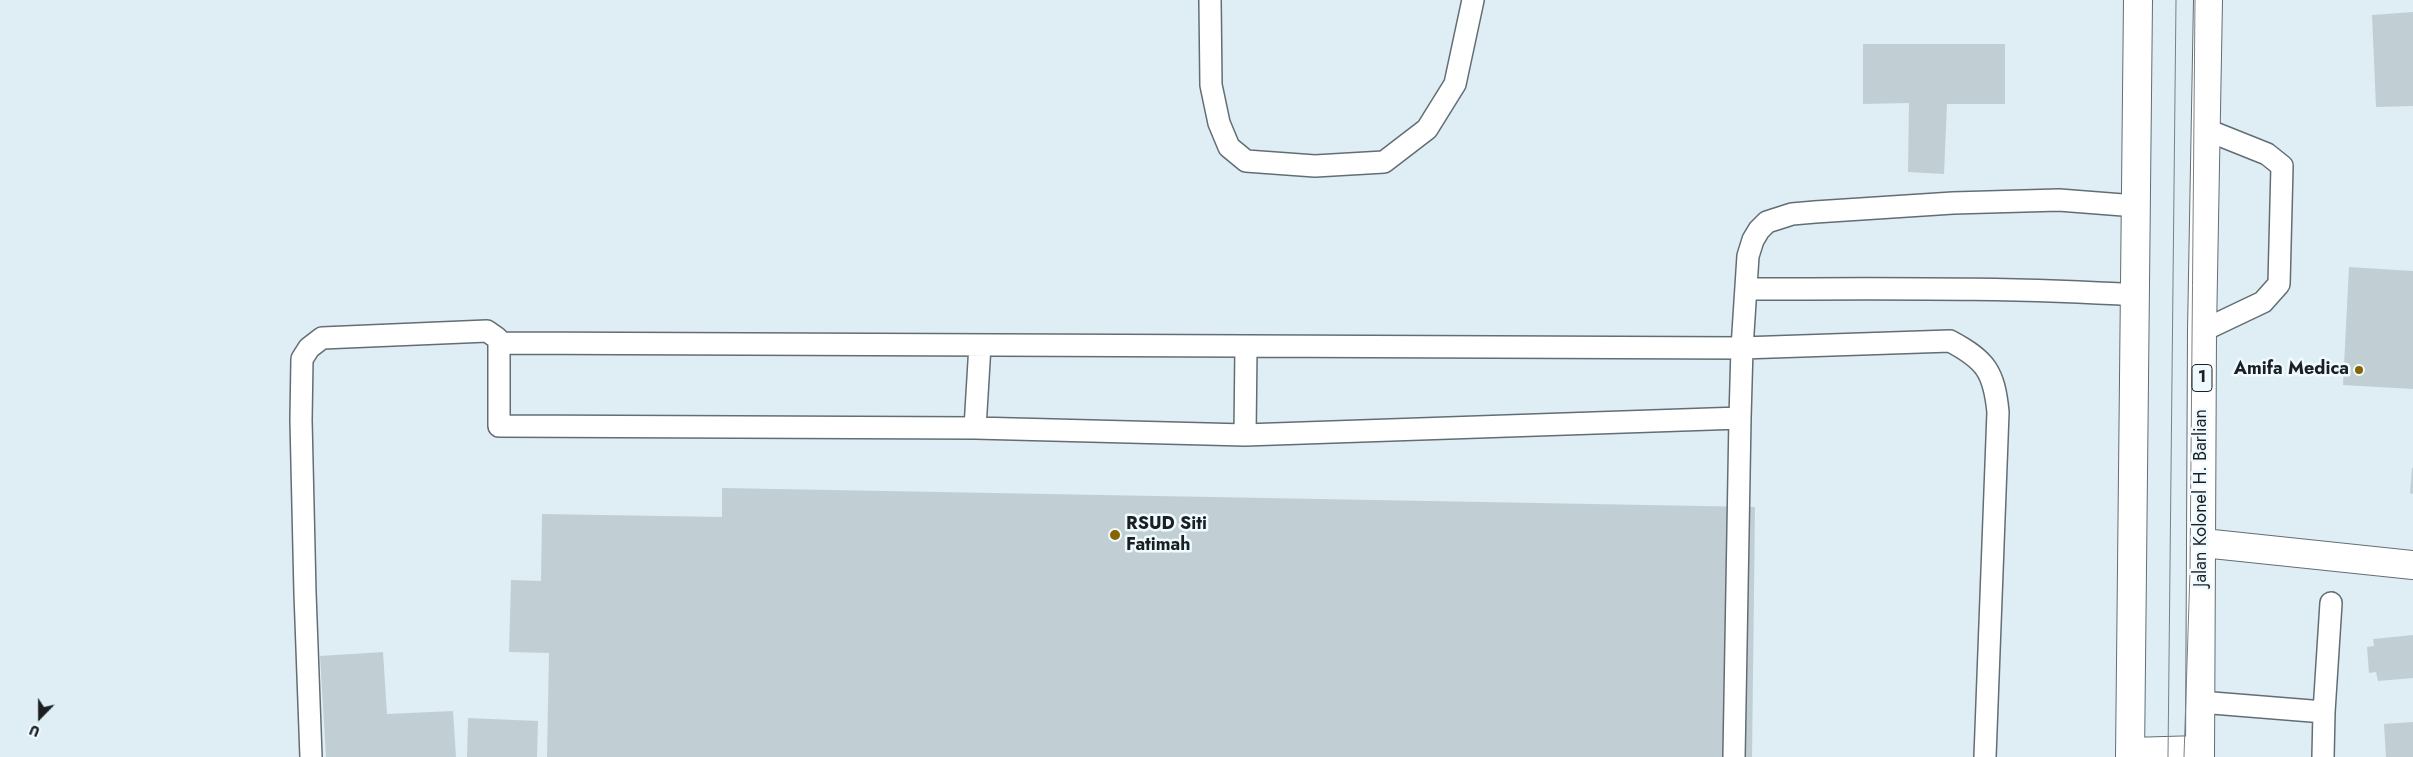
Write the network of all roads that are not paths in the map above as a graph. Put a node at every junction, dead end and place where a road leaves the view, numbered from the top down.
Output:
1 (1210, 0) edge
2 (1473, 0) edge
3 (2138, 0) edge
4 (2208, 0) edge
5 (2207, 130) junction
6 (2136, 206) junction
7 (1746, 290) junction
8 (2135, 295) junction
9 (2202, 331) junction
10 (499, 344) junction
11 (980, 345) junction
12 (1246, 347) junction
13 (1742, 348) junction
14 (1740, 418) junction
15 (975, 428) junction
16 (1246, 435) junction
17 (2203, 543) junction
18 (2413, 565) edge
19 (2331, 603) dead end
20 (2200, 702) junction
21 (2324, 712) junction
22 (2200, 753) edge
23 (2130, 754) edge
24 (311, 757) edge
25 (1734, 757) edge
26 (1985, 757) edge
27 (2323, 757) edge

1 - 2 lane
3 - 6 main road
4 - 5 main road, Jalan Kolonel H. Barlian / 1
5 - 9 main road, Jalan Kolonel H. Barlian / 1
5 - 9 lane
6 - 7 lane
6 - 8 main road
7 - 8 lane
7 - 13 lane
8 - 23 main road
9 - 17 main road, Jalan Kolonel H. Barlian / 1
10 - 11 lane
10 - 15 lane
10 - 24 lane
11 - 12 lane
11 - 15 lane
12 - 13 lane
12 - 16 lane
13 - 14 lane
13 - 26 lane
14 - 16 lane
14 - 25 lane
15 - 16 lane
17 - 18 main road
17 - 20 main road, Jalan Kolonel H. Barlian / 1
19 - 21 lane
20 - 21 lane
20 - 22 main road, Jalan Kolonel H. Barlian / 1
21 - 27 lane
22 - 23 main road

